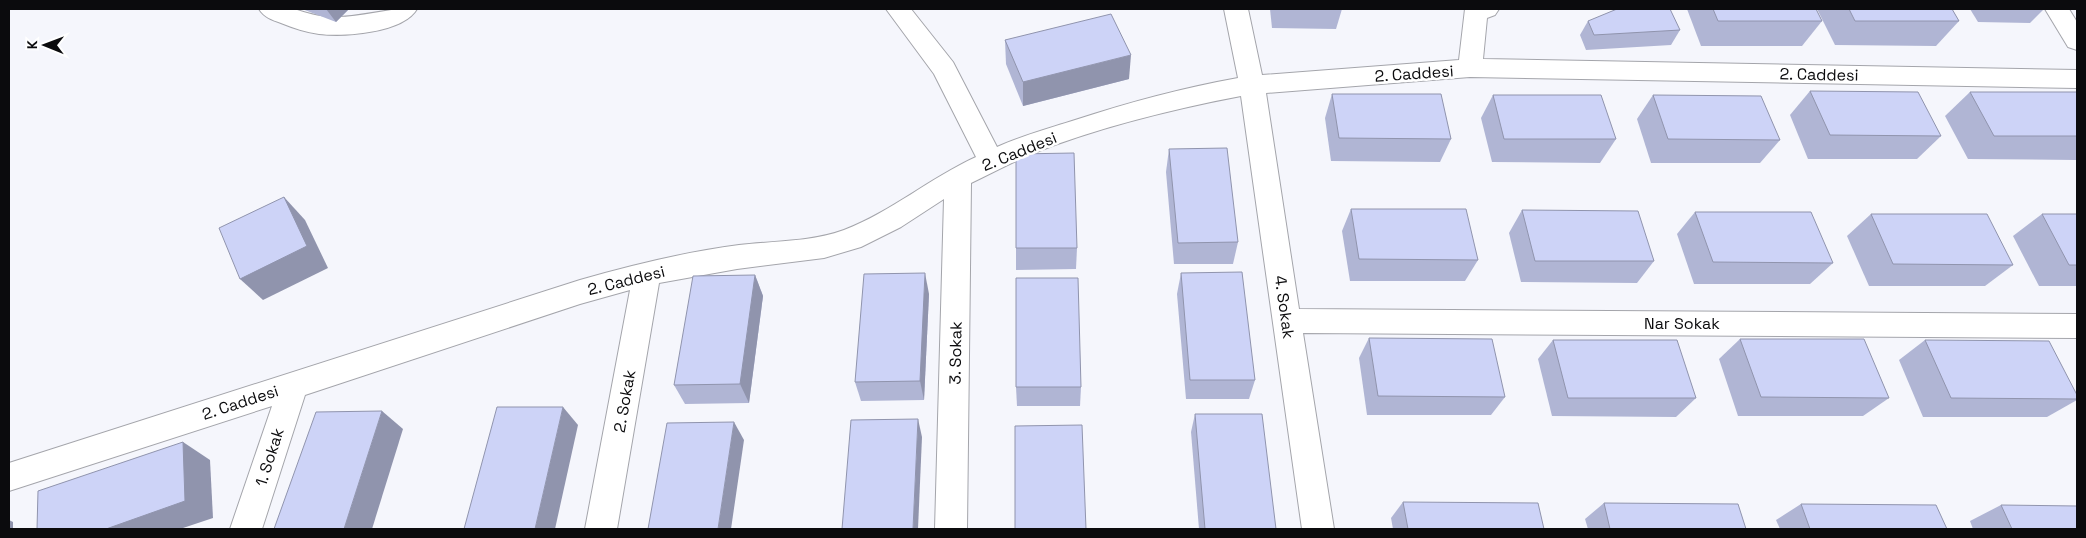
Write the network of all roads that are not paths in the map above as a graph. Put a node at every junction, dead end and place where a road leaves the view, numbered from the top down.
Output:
1 (271, 9) edge
2 (406, 9) edge
3 (898, 9) edge
4 (1236, 9) edge
5 (2057, 9) edge
6 (1480, 10) edge
7 (2077, 41) edge
8 (1470, 68) junction
9 (2077, 79) edge
10 (1252, 85) junction
11 (991, 161) junction
12 (958, 177) junction
13 (648, 273) junction
14 (1287, 321) junction
15 (2077, 326) edge
16 (293, 386) junction
17 (9, 477) edge
18 (246, 529) edge
19 (601, 529) edge
20 (951, 529) edge
21 (1318, 529) edge

1 - 2 street
3 - 11 street
4 - 10 street, 4. Sokak
5 - 7 street
6 - 8 street
8 - 9 street, 2. Caddesi
8 - 10 street, 2. Caddesi
10 - 11 street, 2. Caddesi
10 - 14 street, 4. Sokak
11 - 12 street, 2. Caddesi
12 - 13 street, 2. Caddesi
12 - 20 street, 3. Sokak
13 - 16 street, 2. Caddesi
13 - 19 street, 2. Sokak
14 - 15 street, Nar Sokak
14 - 21 street, 4. Sokak
16 - 17 street, 2. Caddesi
16 - 18 street, 1. Sokak

